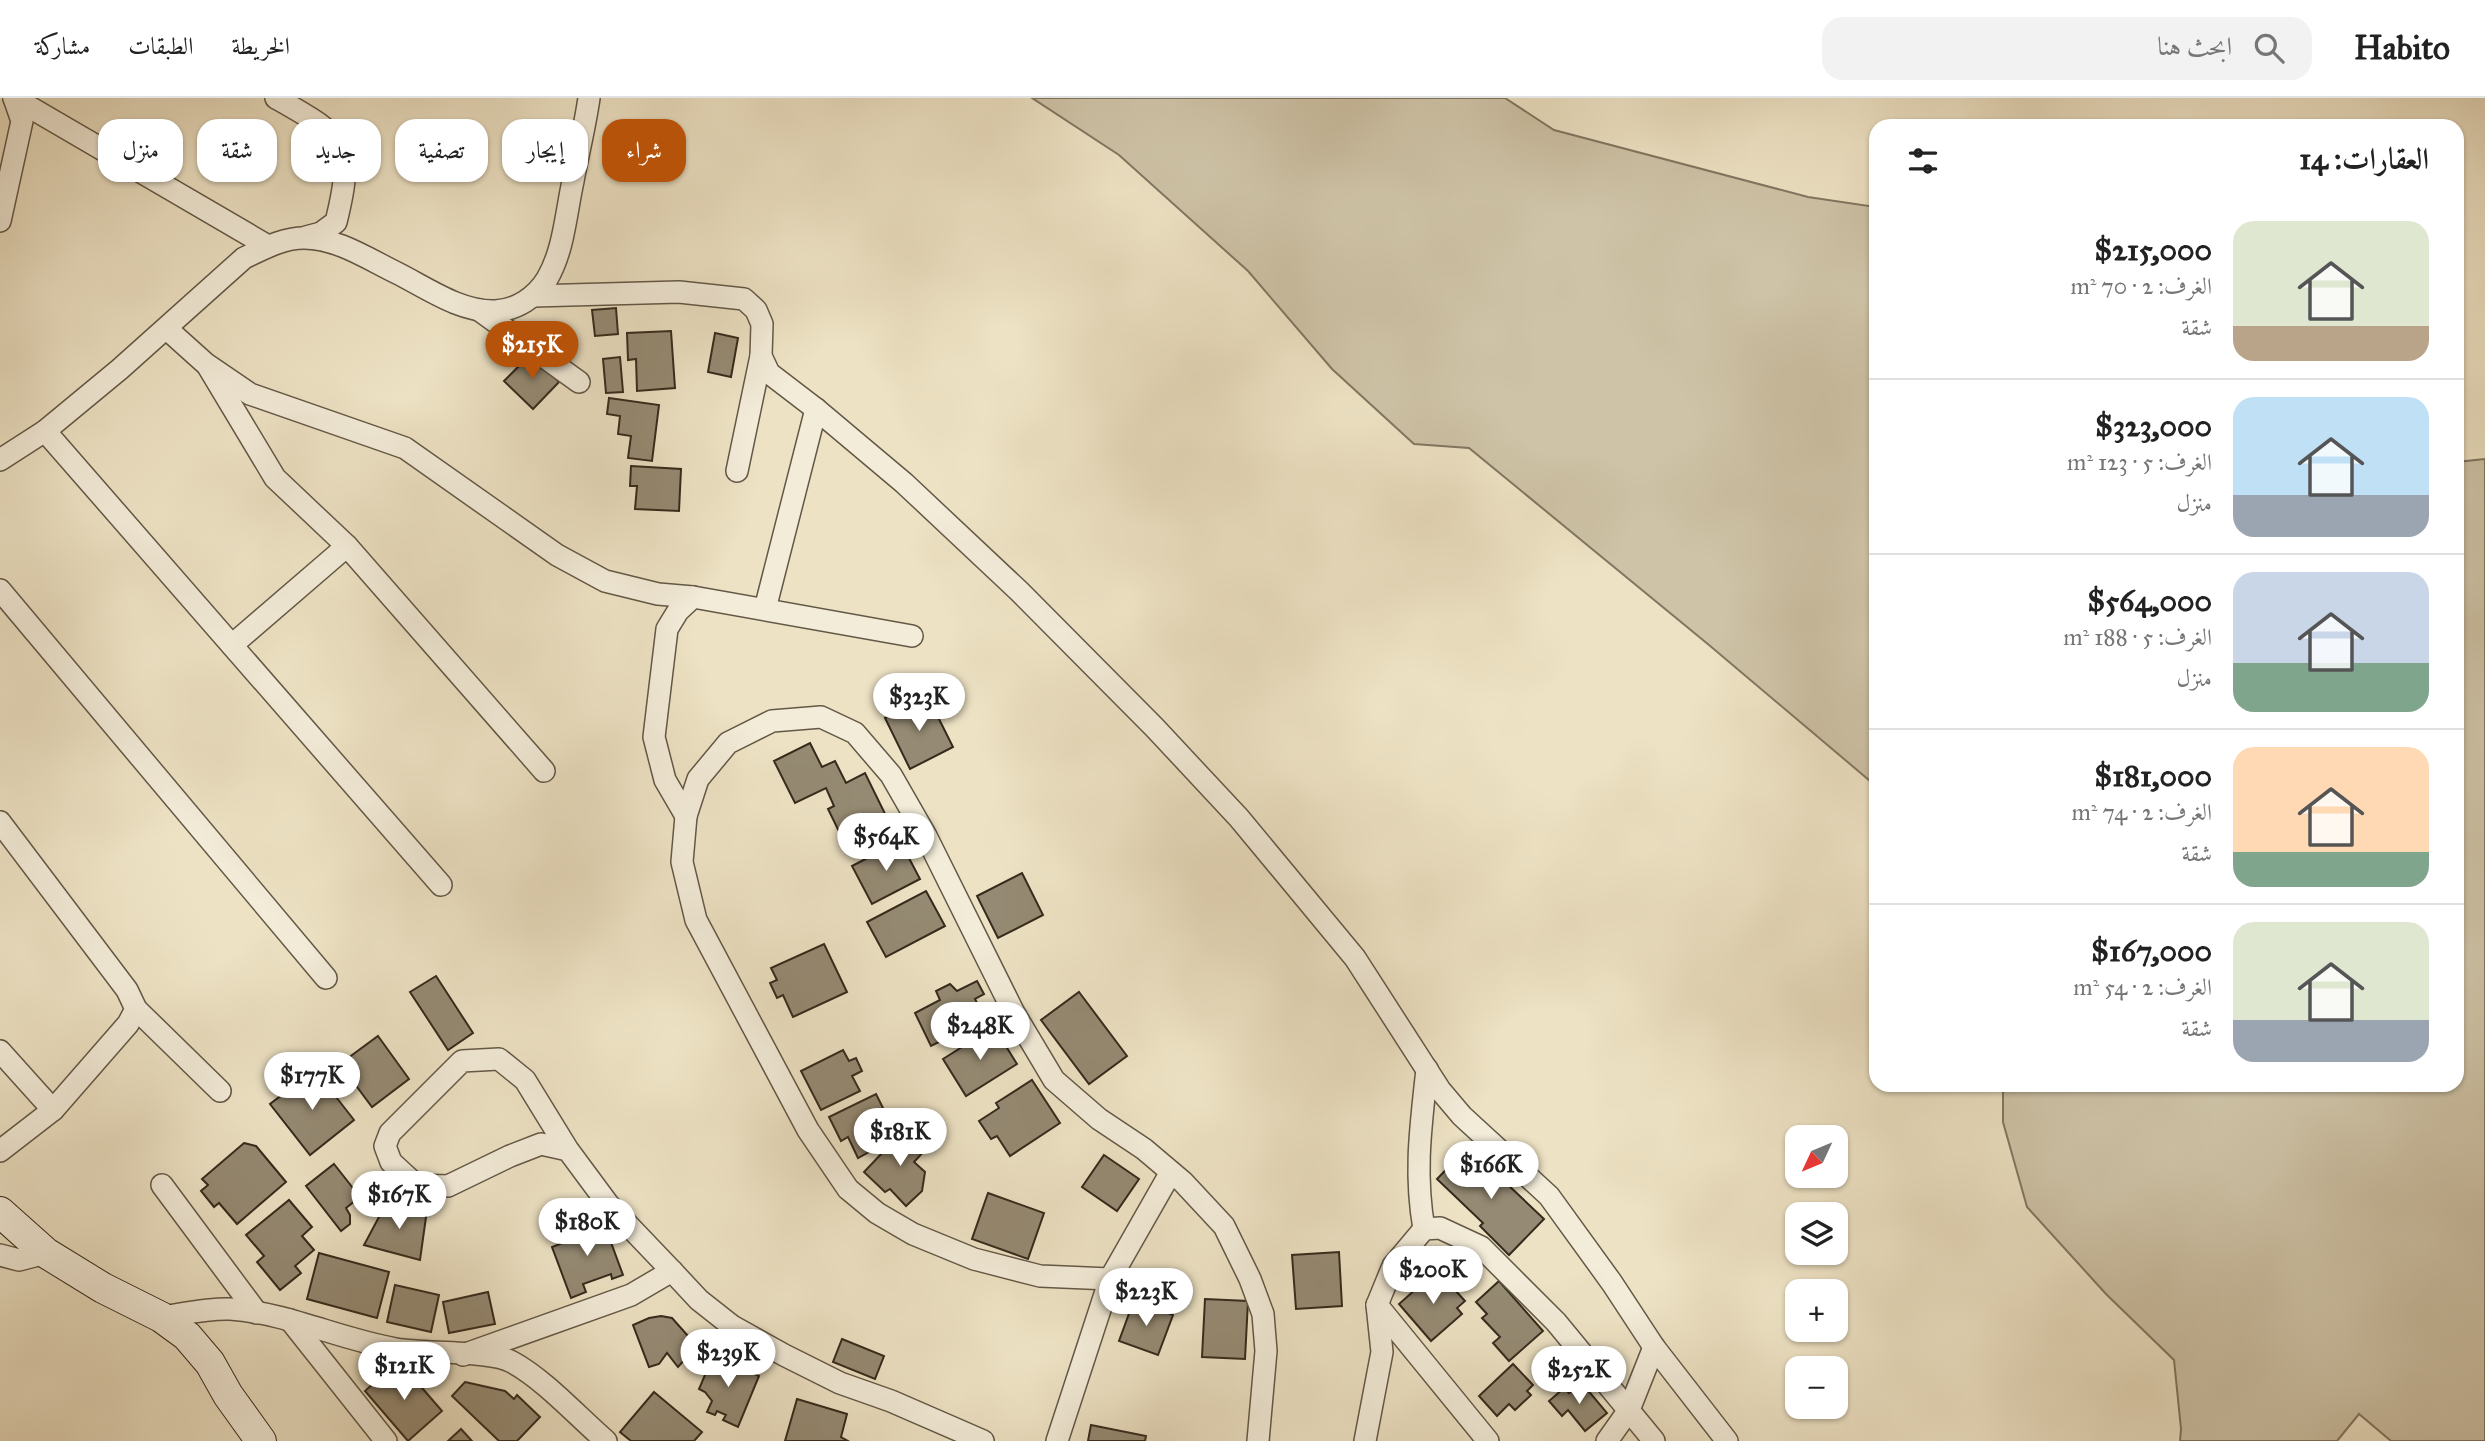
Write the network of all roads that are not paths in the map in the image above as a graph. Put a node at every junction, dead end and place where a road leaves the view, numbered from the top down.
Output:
1 (14, 98) edge
2 (276, 98) edge
3 (589, 98) edge
4 (5, 170) edge
5 (0, 221) edge
6 (304, 238) junction
7 (268, 246) junction
8 (533, 296) junction
9 (480, 310) junction
10 (167, 328) junction
11 (761, 356) junction
12 (206, 364) junction
13 (579, 382) dead end
14 (816, 409) junction
15 (45, 430) junction
16 (0, 460) edge
17 (737, 471) dead end
18 (347, 546) junction
19 (0, 590) edge
20 (693, 597) junction
21 (765, 609) junction
22 (912, 636) dead end
23 (232, 645) junction
24 (544, 771) dead end
25 (686, 816) junction
26 (0, 822) edge
27 (441, 885) dead end
28 (326, 978) dead end
29 (136, 1009) junction
30 (0, 1051) edge
31 (1427, 1069) junction
32 (220, 1091) dead end
33 (53, 1110) junction
34 (568, 1150) junction
35 (0, 1151) edge
36 (1171, 1172) junction
37 (162, 1185) dead end
38 (0, 1212) edge
39 (1424, 1229) junction
40 (46, 1253) junction
41 (0, 1255) edge
42 (672, 1271) junction
43 (1110, 1279) junction
44 (1377, 1305) junction
45 (257, 1313) junction
46 (161, 1317) junction
47 (290, 1320) junction
48 (1654, 1347) junction
49 (463, 1355) junction
50 (1629, 1410) junction
51 (261, 1441) edge
52 (386, 1441) edge
53 (606, 1441) edge
54 (982, 1441) edge
55 (1058, 1441) edge
56 (1258, 1441) edge
57 (1365, 1441) edge
58 (1488, 1441) edge
59 (1606, 1441) edge
60 (1654, 1441) edge
61 (1727, 1441) edge

1 - 4 street
1 - 7 street
2 - 6 street
3 - 8 street
4 - 5 street
6 - 7 street
6 - 9 street
7 - 10 street
8 - 9 street
8 - 11 street
9 - 13 street
10 - 12 street
10 - 15 street
11 - 14 street
11 - 17 street
12 - 18 street
12 - 20 street
14 - 21 street
14 - 31 street
15 - 16 street
15 - 23 street
18 - 23 street
18 - 24 street
19 - 28 street
20 - 21 street
20 - 25 street
21 - 22 street
23 - 27 street
25 - 36 street
25 - 43 street
26 - 29 street
29 - 32 street
29 - 33 street
30 - 33 street
31 - 39 street
31 - 48 street
33 - 35 street
34 - 34 street
34 - 42 street
36 - 43 street
36 - 56 street
37 - 45 street
38 - 40 main road
39 - 44 street
39 - 50 street
40 - 41 street
40 - 46 main road
42 - 49 street
42 - 54 street
43 - 55 street
44 - 57 street
44 - 58 street
45 - 46 street
45 - 47 street
46 - 51 main road
47 - 49 street
47 - 52 street
48 - 50 street
48 - 61 street
49 - 53 street
50 - 59 street
50 - 60 street

